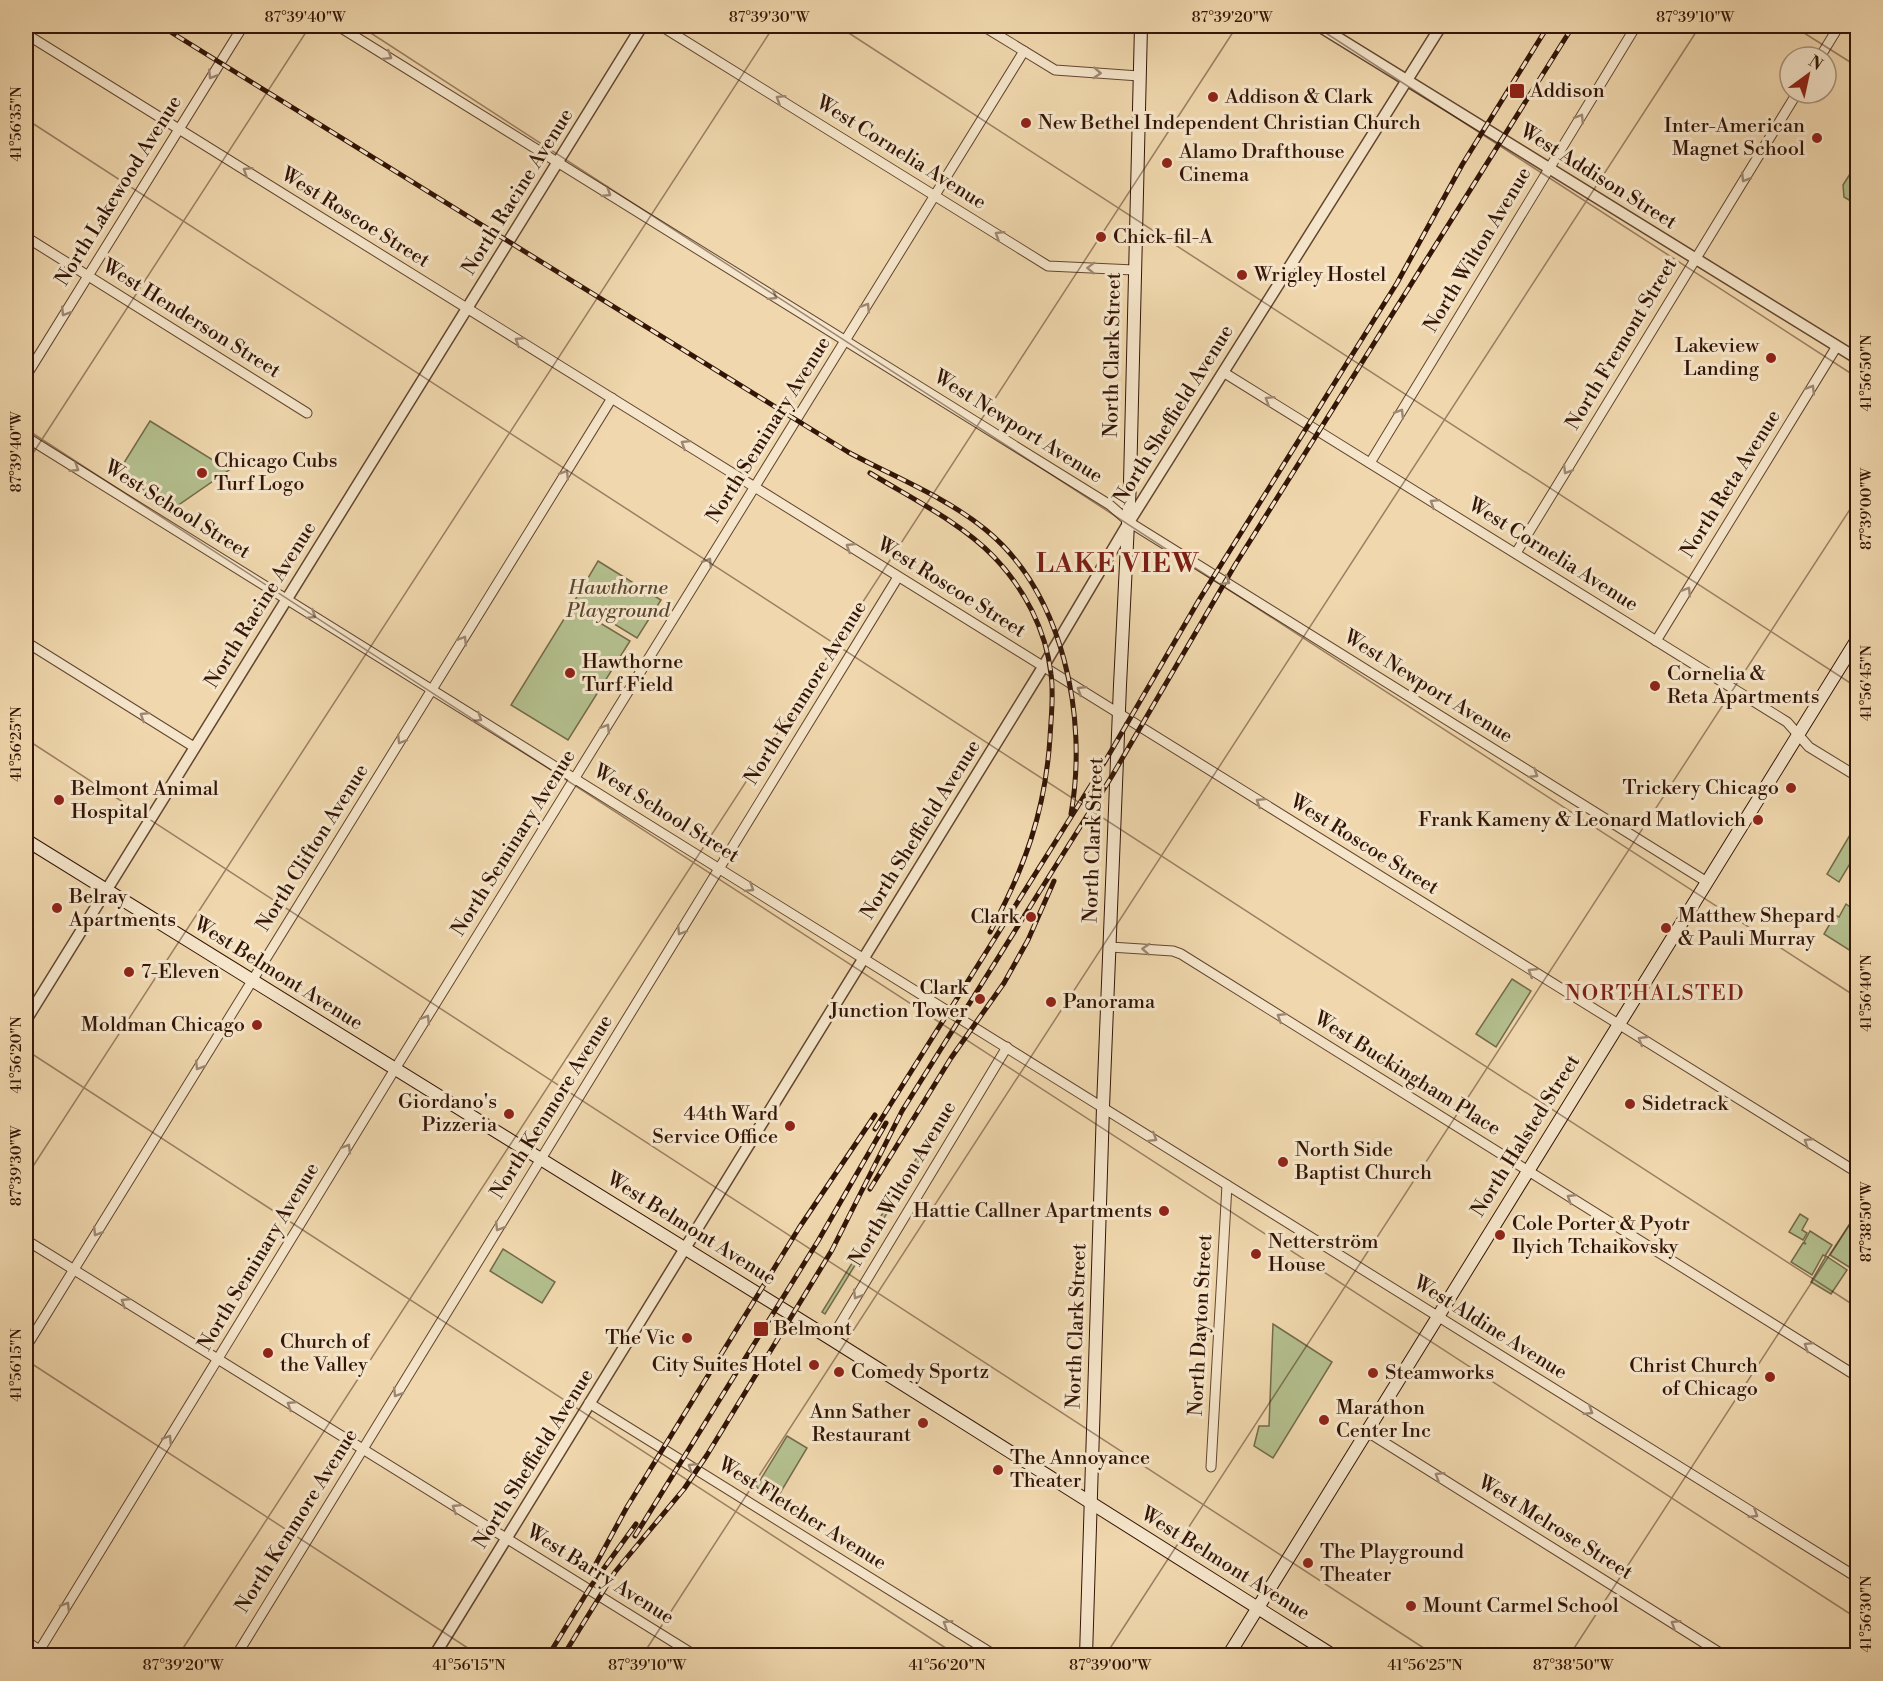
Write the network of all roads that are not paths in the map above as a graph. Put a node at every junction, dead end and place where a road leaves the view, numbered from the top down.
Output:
1 (243, 26) edge
2 (338, 26) edge
3 (642, 26) edge
4 (661, 26) edge
5 (983, 26) edge
6 (1141, 26) edge
7 (1319, 26) edge
8 (1441, 26) edge
9 (1636, 26) edge
10 (1839, 26) edge
11 (26, 34) edge
12 (1827, 45) edge
13 (1024, 51) junction
14 (1139, 76) junction
15 (1407, 80) junction
16 (1790, 105) edge
17 (179, 129) junction
18 (558, 162) junction
19 (1549, 168) junction
20 (935, 196) junction
21 (26, 237) edge
22 (1695, 258) junction
23 (1134, 270) junction
24 (87, 276) junction
25 (467, 308) junction
26 (845, 341) junction
27 (1837, 346) junction
28 (1857, 359) edge
29 (1223, 372) junction
30 (26, 376) edge
31 (612, 398) junction
32 (306, 413) dead end
33 (26, 437) edge
34 (1370, 463) junction
35 (755, 487) junction
36 (1129, 522) junction
37 (1516, 554) junction
38 (898, 577) junction
39 (286, 599) junction
40 (1857, 638) edge
41 (1656, 641) junction
42 (26, 642) edge
43 (1043, 666) junction
44 (432, 690) junction
45 (1118, 714) junction
46 (1797, 735) junction
47 (194, 747) junction
48 (1857, 777) edge
49 (575, 778) junction
50 (26, 840) edge
51 (719, 868) junction
52 (1707, 882) junction
53 (105, 890) junction
54 (1110, 947) junction
55 (863, 958) junction
56 (252, 981) junction
57 (26, 1020) edge
58 (1618, 1025) junction
59 (1007, 1047) junction
60 (395, 1069) junction
61 (1103, 1107) junction
62 (541, 1159) junction
63 (1527, 1171) junction
64 (1857, 1173) edge
65 (1227, 1185) junction
66 (26, 1240) edge
67 (685, 1248) junction
68 (73, 1270) junction
69 (1437, 1316) junction
70 (831, 1339) junction
71 (26, 1347) edge
72 (217, 1359) junction
73 (1857, 1377) edge
74 (589, 1403) junction
75 (1366, 1431) junction
76 (362, 1449) junction
77 (1210, 1467) dead end
78 (1092, 1502) junction
79 (506, 1539) junction
80 (1857, 1578) edge
81 (1257, 1608) junction
82 (26, 1641) edge
83 (37, 1653) edge
84 (48, 1656) edge
85 (236, 1656) edge
86 (434, 1656) edge
87 (696, 1656) edge
88 (996, 1656) edge
89 (1086, 1656) edge
90 (1228, 1656) edge
91 (1334, 1656) edge
92 (1725, 1656) edge

1 -> 17 street, North Lakewood Avenue
2 -> 18 street, West Newport Avenue
3 - 18 street, North Racine Avenue
20 -> 4 street, West Cornelia Avenue
5 - 13 street
6 - 14 main road, North Clark Street
7 - 15 street, West Addison Street
8 - 15 street, North Sheffield Avenue
19 -> 9 street, North Wilton Avenue
10 - 12 street
11 - 17 street, West Roscoe Street
13 -> 14 street
13 - 20 street, North Seminary Avenue
14 - 23 main road, North Clark Street
15 - 19 street, West Addison Street
15 - 29 street, North Sheffield Avenue
16 -> 22 street, North Fremont Street
17 - 24 street, North Lakewood Avenue
25 -> 17 street, West Roscoe Street
18 - 25 street, North Racine Avenue
18 -> 26 street, West Newport Avenue
19 - 22 street, West Addison Street
34 -> 19 street, North Wilton Avenue
23 -> 20 street, West Cornelia Avenue
26 -> 20 street, North Seminary Avenue
21 - 24 street, West Henderson Street
22 - 27 street, West Addison Street
22 -> 37 street, North Fremont Street
23 - 36 main road, North Clark Street
24 -> 30 street, North Lakewood Avenue
24 - 32 street, West Henderson Street
31 -> 25 street, West Roscoe Street
25 - 39 street, North Racine Avenue
26 - 35 street, North Seminary Avenue
26 - 36 street, West Newport Avenue
27 - 28 street, West Addison Street
41 -> 27 street, North Reta Avenue
34 -> 29 street, West Cornelia Avenue
29 - 36 street, North Sheffield Avenue
35 -> 31 street, West Roscoe Street
44 -> 31 street, North Clifton Avenue
33 -> 39 street, West School Street
37 -> 34 street, West Cornelia Avenue
38 -> 35 street, West Roscoe Street
49 -> 35 street, North Seminary Avenue
36 - 43 street, North Sheffield Avenue
36 - 45 main road, North Clark Street
36 -> 52 street, West Newport Avenue
37 - 41 street, West Cornelia Avenue
38 - 43 street, West Roscoe Street
38 - 51 street, North Kenmore Avenue
39 -> 44 street, West School Street
39 - 47 street, North Racine Avenue
40 - 46 main road, North Halsted Street
41 - 46 street, West Cornelia Avenue
47 -> 42 street
45 -> 43 street, West Roscoe Street
43 - 55 street, North Sheffield Avenue
44 -> 49 street, West School Street
44 -> 56 street, North Clifton Avenue
45 - 54 main road, North Clark Street
58 -> 45 street, West Roscoe Street
46 - 48 street, West Cornelia Avenue
46 - 52 main road, North Halsted Street
47 - 53 street, North Racine Avenue
49 - 51 street, West School Street
60 -> 49 street, North Seminary Avenue
50 - 53 main road, West Belmont Avenue
51 -> 55 street, West School Street
51 -> 62 street, North Kenmore Avenue
52 - 58 main road, North Halsted Street
53 - 56 main road, West Belmont Avenue
53 - 57 street, North Racine Avenue
54 - 61 main road, North Clark Street
63 -> 54 street, West Buckingham Place
55 - 59 street, West School Street
55 - 67 street, North Sheffield Avenue
56 - 60 main road, West Belmont Avenue
56 -> 68 street, North Clifton Avenue
58 - 63 main road, North Halsted Street
64 -> 58 street, West Roscoe Street
59 - 61 street, West School Street
59 -> 70 street, North Wilton Avenue
60 - 62 main road, West Belmont Avenue
72 -> 60 street, North Seminary Avenue
61 -> 65 street, West Aldine Avenue
61 - 78 main road, North Clark Street
62 - 67 main road, West Belmont Avenue
62 -> 76 street, North Kenmore Avenue
63 - 69 main road, North Halsted Street
73 -> 63 street, West Buckingham Place
65 - 69 street, West Aldine Avenue
65 - 77 street, North Dayton Street
66 - 68 street, West Barry Avenue
67 - 70 main road, West Belmont Avenue
67 - 74 street, North Sheffield Avenue
68 - 71 street, North Clifton Avenue
72 -> 68 street, West Barry Avenue
69 - 75 main road, North Halsted Street
69 -> 80 street, West Aldine Avenue
70 - 78 main road, West Belmont Avenue
76 -> 72 street, West Barry Avenue
83 -> 72 street, North Seminary Avenue
74 - 79 street, North Sheffield Avenue
88 -> 74 street, West Fletcher Avenue
75 - 81 main road, North Halsted Street
92 -> 75 street, West Melrose Street
79 -> 76 street, West Barry Avenue
76 - 85 street, North Kenmore Avenue
78 - 81 main road, West Belmont Avenue
78 - 89 main road, North Clark Street
79 - 86 street, North Sheffield Avenue
79 - 87 street, West Barry Avenue
81 - 90 main road, North Halsted Street
81 - 91 main road, West Belmont Avenue
82 - 83 street
83 - 84 street

